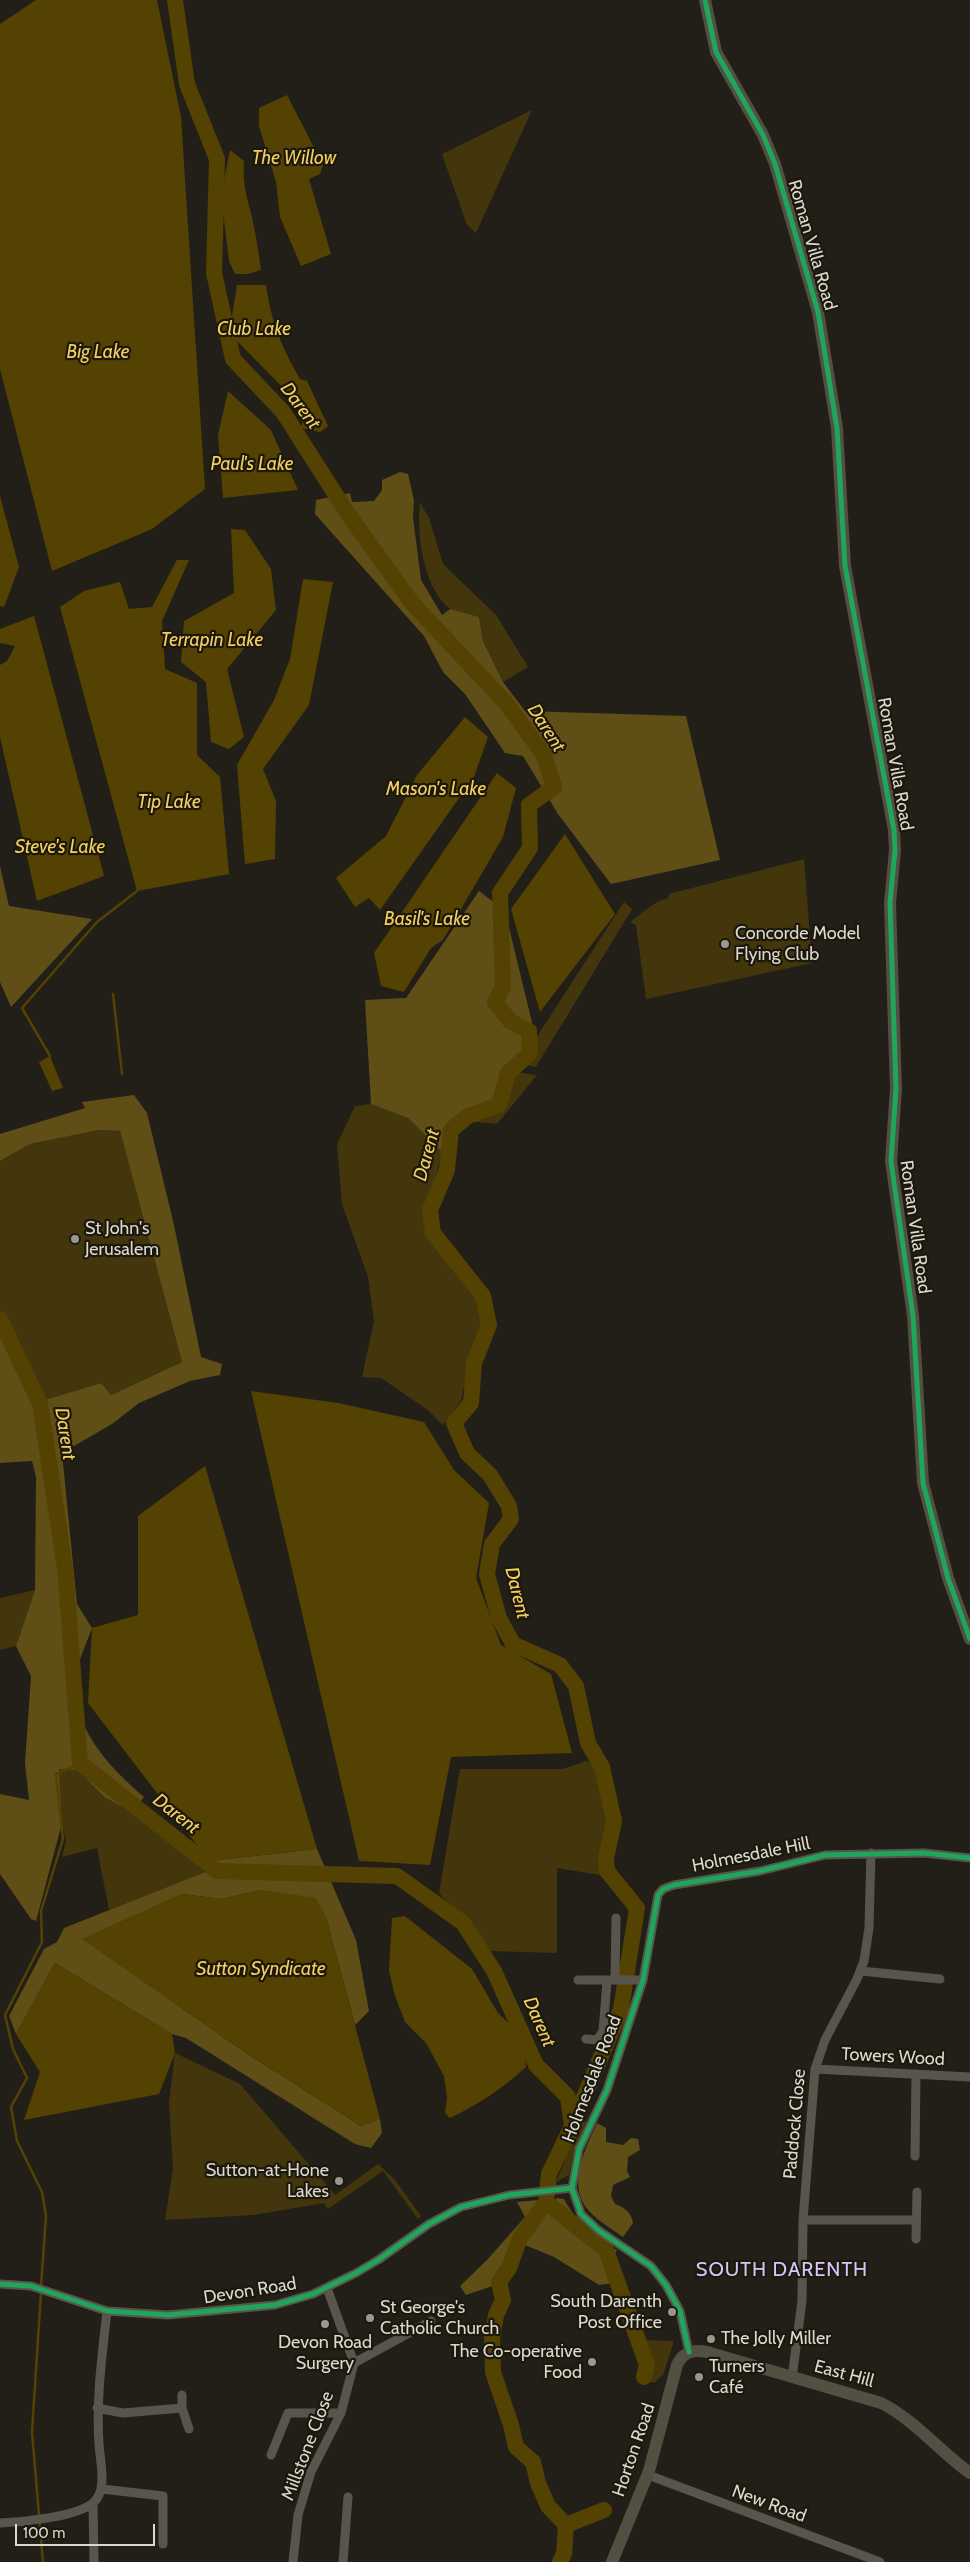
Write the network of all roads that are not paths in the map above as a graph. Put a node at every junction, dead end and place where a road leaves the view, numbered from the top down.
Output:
1 (705, 0) edge
2 (970, 1639) edge
3 (871, 1853) junction
4 (970, 1858) edge
5 (659, 1893) joint
6 (616, 1918) dead end
7 (861, 1971) junction
8 (615, 1979) junction
9 (940, 1979) dead end
10 (578, 1980) dead end
11 (640, 1980) junction
12 (586, 2039) dead end
13 (815, 2070) junction
14 (916, 2074) junction
15 (970, 2077) edge
16 (915, 2156) dead end
17 (568, 2189) junction
18 (917, 2192) dead end
19 (802, 2220) junction
20 (916, 2220) junction
21 (916, 2239) dead end
22 (0, 2284) edge
23 (327, 2288) junction
24 (107, 2311) junction
25 (428, 2326) dead end
26 (688, 2352) junction
27 (354, 2363) junction
28 (792, 2378) junction
29 (182, 2395) dead end
30 (96, 2408) junction
31 (182, 2408) junction
32 (341, 2413) junction
33 (189, 2430) dead end
34 (271, 2454) dead end
35 (970, 2473) edge
36 (648, 2475) junction
37 (102, 2490) junction
38 (348, 2497) dead end
39 (93, 2503) junction
40 (0, 2523) edge
41 (163, 2544) dead end
42 (94, 2562) edge
43 (293, 2562) edge
44 (343, 2562) edge
45 (612, 2562) edge
46 (880, 2562) edge

1 - 2 street, Roman Villa Road
3 - 4 street, Holmesdale Hill
3 - 5 street, Holmesdale Hill
3 - 7 street, Paddock Close
5 - 11 street, Holmesdale Road
6 - 8 street
7 - 9 street
7 - 13 street, Paddock Close
8 - 10 street
8 - 11 street
8 - 12 street
11 - 17 street, Holmesdale Road
13 - 14 street, Towers Wood
13 - 19 street, Paddock Close
14 - 15 street, Towers Wood
14 - 16 street
17 - 23 street, Devon Road
17 - 26 street, Holmesdale Road
18 - 20 street
19 - 20 street
19 - 28 street, Paddock Close
20 - 21 street
22 - 24 street, Devon Road
23 - 24 street, Devon Road
23 - 27 street
24 - 30 street
25 - 27 street
26 - 28 street, East Hill
26 - 36 street, Horton Road
27 - 32 street, Millstone Close
28 - 35 street, East Hill
29 - 31 street
30 - 31 street
30 - 37 street
31 - 33 street
32 - 34 street
32 - 43 street, Millstone Close
36 - 45 street, Horton Road
36 - 46 street, New Road
37 - 39 street
37 - 41 street
38 - 44 street
39 - 40 street
39 - 42 street

